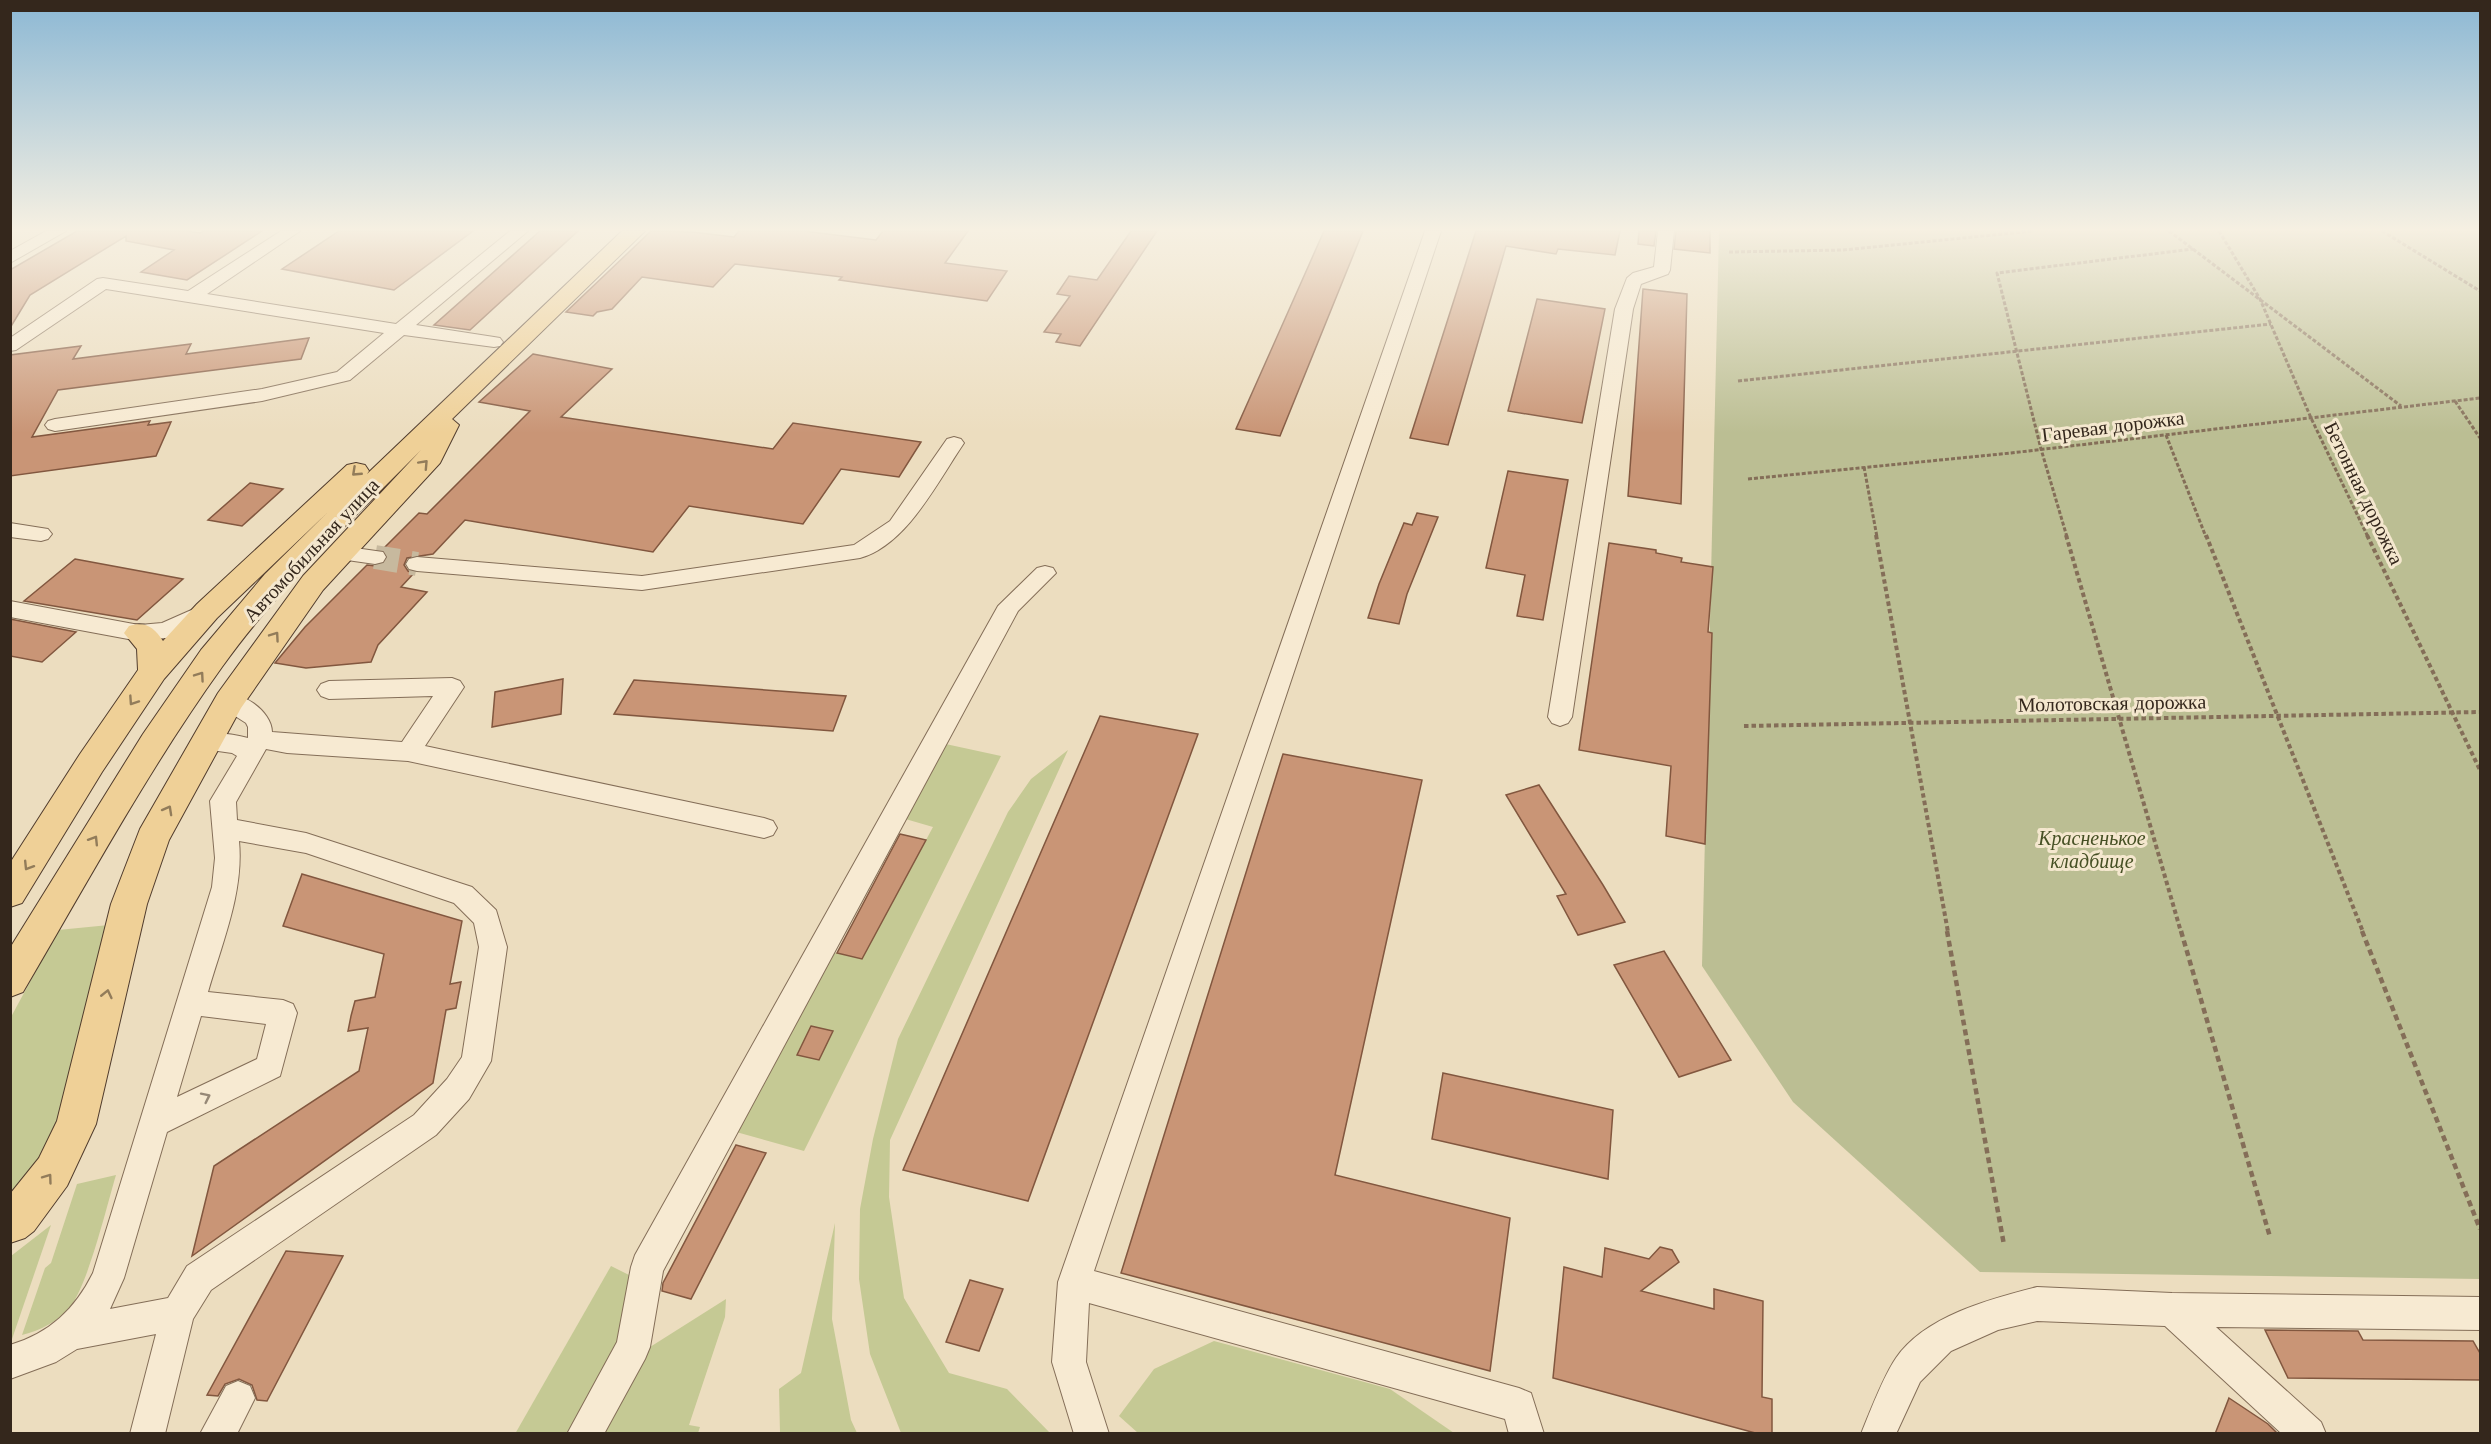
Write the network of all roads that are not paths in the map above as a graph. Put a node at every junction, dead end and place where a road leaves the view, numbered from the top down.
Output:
1 (80, 298) edge
2 (200, 298) edge
3 (437, 298) edge
4 (541, 298) edge
5 (563, 298) edge
6 (1410, 298) edge
7 (1628, 298) edge
8 (399, 329) junction
9 (495, 342) junction
10 (10, 346) edge
11 (458, 399) junction
12 (55, 425) dead end
13 (954, 443) dead end
14 (10, 530) edge
15 (41, 534) dead end
16 (341, 553) junction
17 (375, 557) tunnel mouth
18 (417, 564) tunnel mouth
19 (1045, 573) dead end
20 (10, 609) edge
21 (207, 611) junction
22 (139, 633) junction
23 (153, 671) junction
24 (329, 690) dead end
25 (229, 701) junction
26 (1560, 717) dead end
27 (206, 742) junction
28 (256, 745) junction
29 (408, 752) junction
30 (224, 828) junction
31 (764, 828) dead end
32 (10, 893) edge
33 (10, 981) edge
34 (190, 1002) junction
35 (154, 1123) junction
36 (10, 1223) edge
37 (1074, 1282) junction
38 (2172, 1310) junction
39 (178, 1313) junction
40 (2481, 1314) edge
41 (73, 1333) junction
42 (10, 1362) edge
43 (238, 1398) dead end
44 (147, 1434) edge
45 (217, 1434) edge
46 (584, 1434) edge
47 (1092, 1434) edge
48 (1527, 1434) edge
49 (1878, 1434) edge
50 (2309, 1434) edge

1 - 10 street
2 - 8 street
3 - 8 street
4 - 9 main road, Автомобильная улица
5 - 11 main road, Автомобильная улица
6 - 37 street
7 - 26 street
8 - 9 street
8 - 12 street
9 -> 21 main road, Автомобильная улица
16 -> 11 main road
33 -> 11 main road, Автомобильная улица
13 - 18 street
14 - 15 street
16 - 17 street
25 -> 16 main road
19 - 46 street
20 - 22 street
21 - 22 street
21 - 23 main road, Автомобильная улица
22 - 23 main road
23 -> 32 main road, Автомобильная улица
24 - 29 street
25 - 27 main road
25 - 28 street
27 - 28 street
36 -> 27 main road
28 - 29 street
28 - 30 street
29 - 31 street
30 - 34 street
30 - 39 street
34 - 35 street
35 -> 34 street
35 - 41 street
37 - 47 street
37 - 48 street
38 - 40 street
38 - 49 street
38 - 50 street
39 - 41 street
39 - 44 street
41 - 42 street
43 - 45 street

